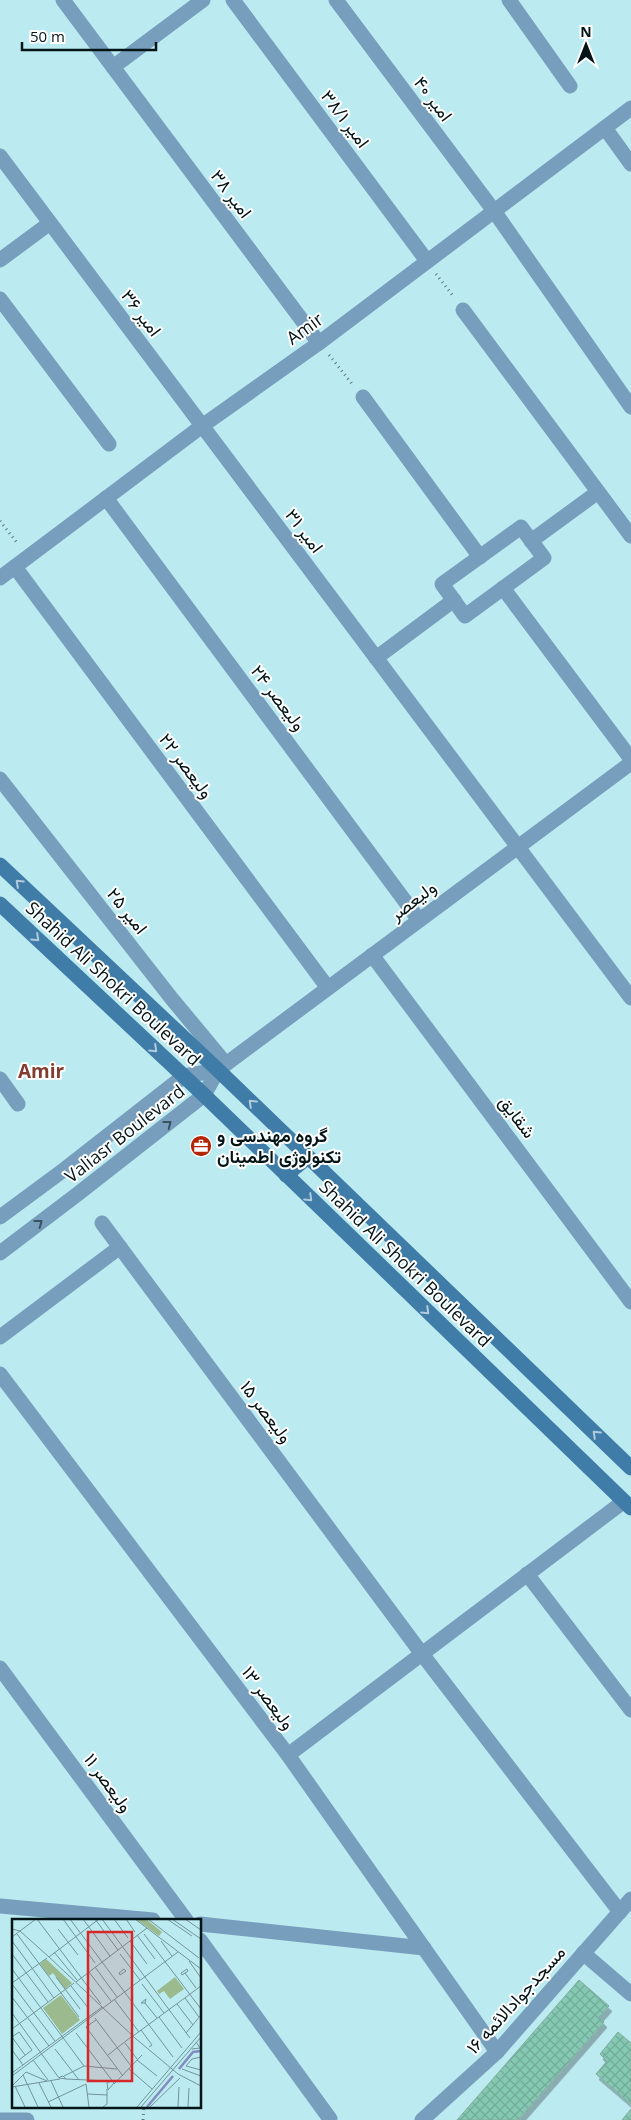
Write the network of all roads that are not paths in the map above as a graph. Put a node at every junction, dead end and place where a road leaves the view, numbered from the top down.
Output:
1 (63, 0) edge
2 (203, 0) edge
3 (233, 0) edge
4 (509, 0) edge
5 (344, 3) edge
6 (113, 67) junction
7 (570, 86) dead end
8 (631, 108) edge
9 (605, 128) junction
10 (0, 156) edge
11 (631, 164) edge
12 (494, 211) junction
13 (50, 223) junction
14 (0, 260) edge
15 (427, 261) junction
16 (0, 299) edge
17 (463, 310) road end
18 (319, 343) junction
19 (363, 397) road end
20 (631, 407) edge
21 (202, 426) junction
22 (109, 444) dead end
23 (598, 492) junction
24 (106, 498) junction
25 (631, 536) edge
26 (531, 541) junction
27 (480, 557) junction
28 (15, 567) junction
29 (0, 578) edge
30 (503, 588) junction
31 (454, 600) junction
32 (376, 658) junction
33 (631, 758) edge
34 (631, 763) edge
35 (0, 780) edge
36 (518, 847) junction
37 (0, 865) edge
38 (0, 904) edge
39 (419, 920) junction
40 (372, 955) junction
41 (328, 988) junction
42 (631, 998) edge
43 (222, 1067) junction
44 (184, 1076) junction
45 (0, 1080) edge
46 (204, 1095) junction
47 (18, 1104) dead end
48 (308, 1157) junction
49 (286, 1175) junction
50 (0, 1216) edge
51 (102, 1223) dead end
52 (120, 1247) junction
53 (0, 1252) edge
54 (631, 1302) edge
55 (0, 1337) edge
56 (0, 1374) edge
57 (631, 1468) edge
58 (627, 1505) edge
59 (527, 1574) junction
60 (422, 1654) junction
61 (0, 1668) edge
62 (631, 1710) edge
63 (288, 1755) junction
64 (631, 1899) edge
65 (0, 1906) edge
66 (620, 1912) junction
67 (142, 1919) edge
68 (185, 1919) edge
69 (201, 1924) edge
70 (201, 1941) edge
71 (424, 1948) junction
72 (583, 1953) junction
73 (631, 1994) edge
74 (497, 2052) junction
75 (0, 2120) edge
76 (27, 2120) edge
77 (329, 2120) edge
78 (422, 2120) edge

1 - 6 street, امیر ۳۸
2 - 6 street
3 - 15 street, امیر ۳۸/۱
4 - 7 street
5 - 12 street, امیر ۴۰
6 - 18 street, امیر ۳۸
8 - 9 street, Amir
9 - 11 street
9 - 12 street, Amir
10 - 13 street, امیر ۳۶
12 - 15 street, Amir
12 - 20 street, امیر ۴۰
13 - 14 street
13 - 21 street, امیر ۳۶
15 - 18 street, Amir
16 - 22 street
17 - 23 street
18 - 21 street, Amir
19 - 27 street
21 - 24 street, Amir
21 - 32 street, امیر ۳۱
23 - 25 street
23 - 26 street
24 - 28 street, Amir
24 - 39 street, ولیعصر ۲۴
26 - 27 street
26 - 30 street
27 - 31 street
28 - 29 street, Amir
28 - 41 street, ولیعصر ۲۲
30 - 31 street
30 - 33 street
31 - 32 street
32 - 36 street, امیر ۳۱
34 - 36 street, ولیعصر
35 - 43 street, امیر ۲۵
36 - 39 street, ولیعصر
36 - 42 street, امیر ۳۱
43 -> 37 main road, Shahid Ali Shokri Boulevard
38 -> 44 main road, Shahid Ali Shokri Boulevard
39 - 40 street, ولیعصر
40 - 41 street, ولیعصر
40 - 54 street, شقایق
41 - 43 street, ولیعصر
43 - 44 street, Valiasr Boulevard
43 - 46 street, Valiasr Boulevard
48 -> 43 main road, Shahid Ali Shokri Boulevard
44 - 46 main road, Shahid Ali Shokri Boulevard
44 - 50 street, Valiasr Boulevard
45 - 47 street
46 - 49 main road, Shahid Ali Shokri Boulevard
53 -> 46 street, Valiasr Boulevard
48 - 49 main road
57 -> 48 main road, Shahid Ali Shokri Boulevard
49 -> 58 main road, Shahid Ali Shokri Boulevard
51 - 52 street, ولیعصر ۱۵
52 - 55 street
52 - 60 street, ولیعصر ۱۵
56 - 63 street, ولیعصر ۱۳
58 - 59 street
59 - 60 street
59 - 62 street
60 - 63 street
60 - 66 street, ولیعصر ۱۵
61 - 68 street, ولیعصر ۱۱
63 - 71 street, ولیعصر ۱۳
64 - 66 street, مسجدجوادالائمه ۱۶
65 - 67 street
66 - 72 street, مسجدجوادالائمه ۱۶
69 - 71 street
70 - 77 street
71 - 74 street, ولیعصر ۱۳
72 - 73 street
72 - 74 street, مسجدجوادالائمه ۱۶
74 - 78 street, مسجدجوادالائمه ۱۶
75 - 76 street

